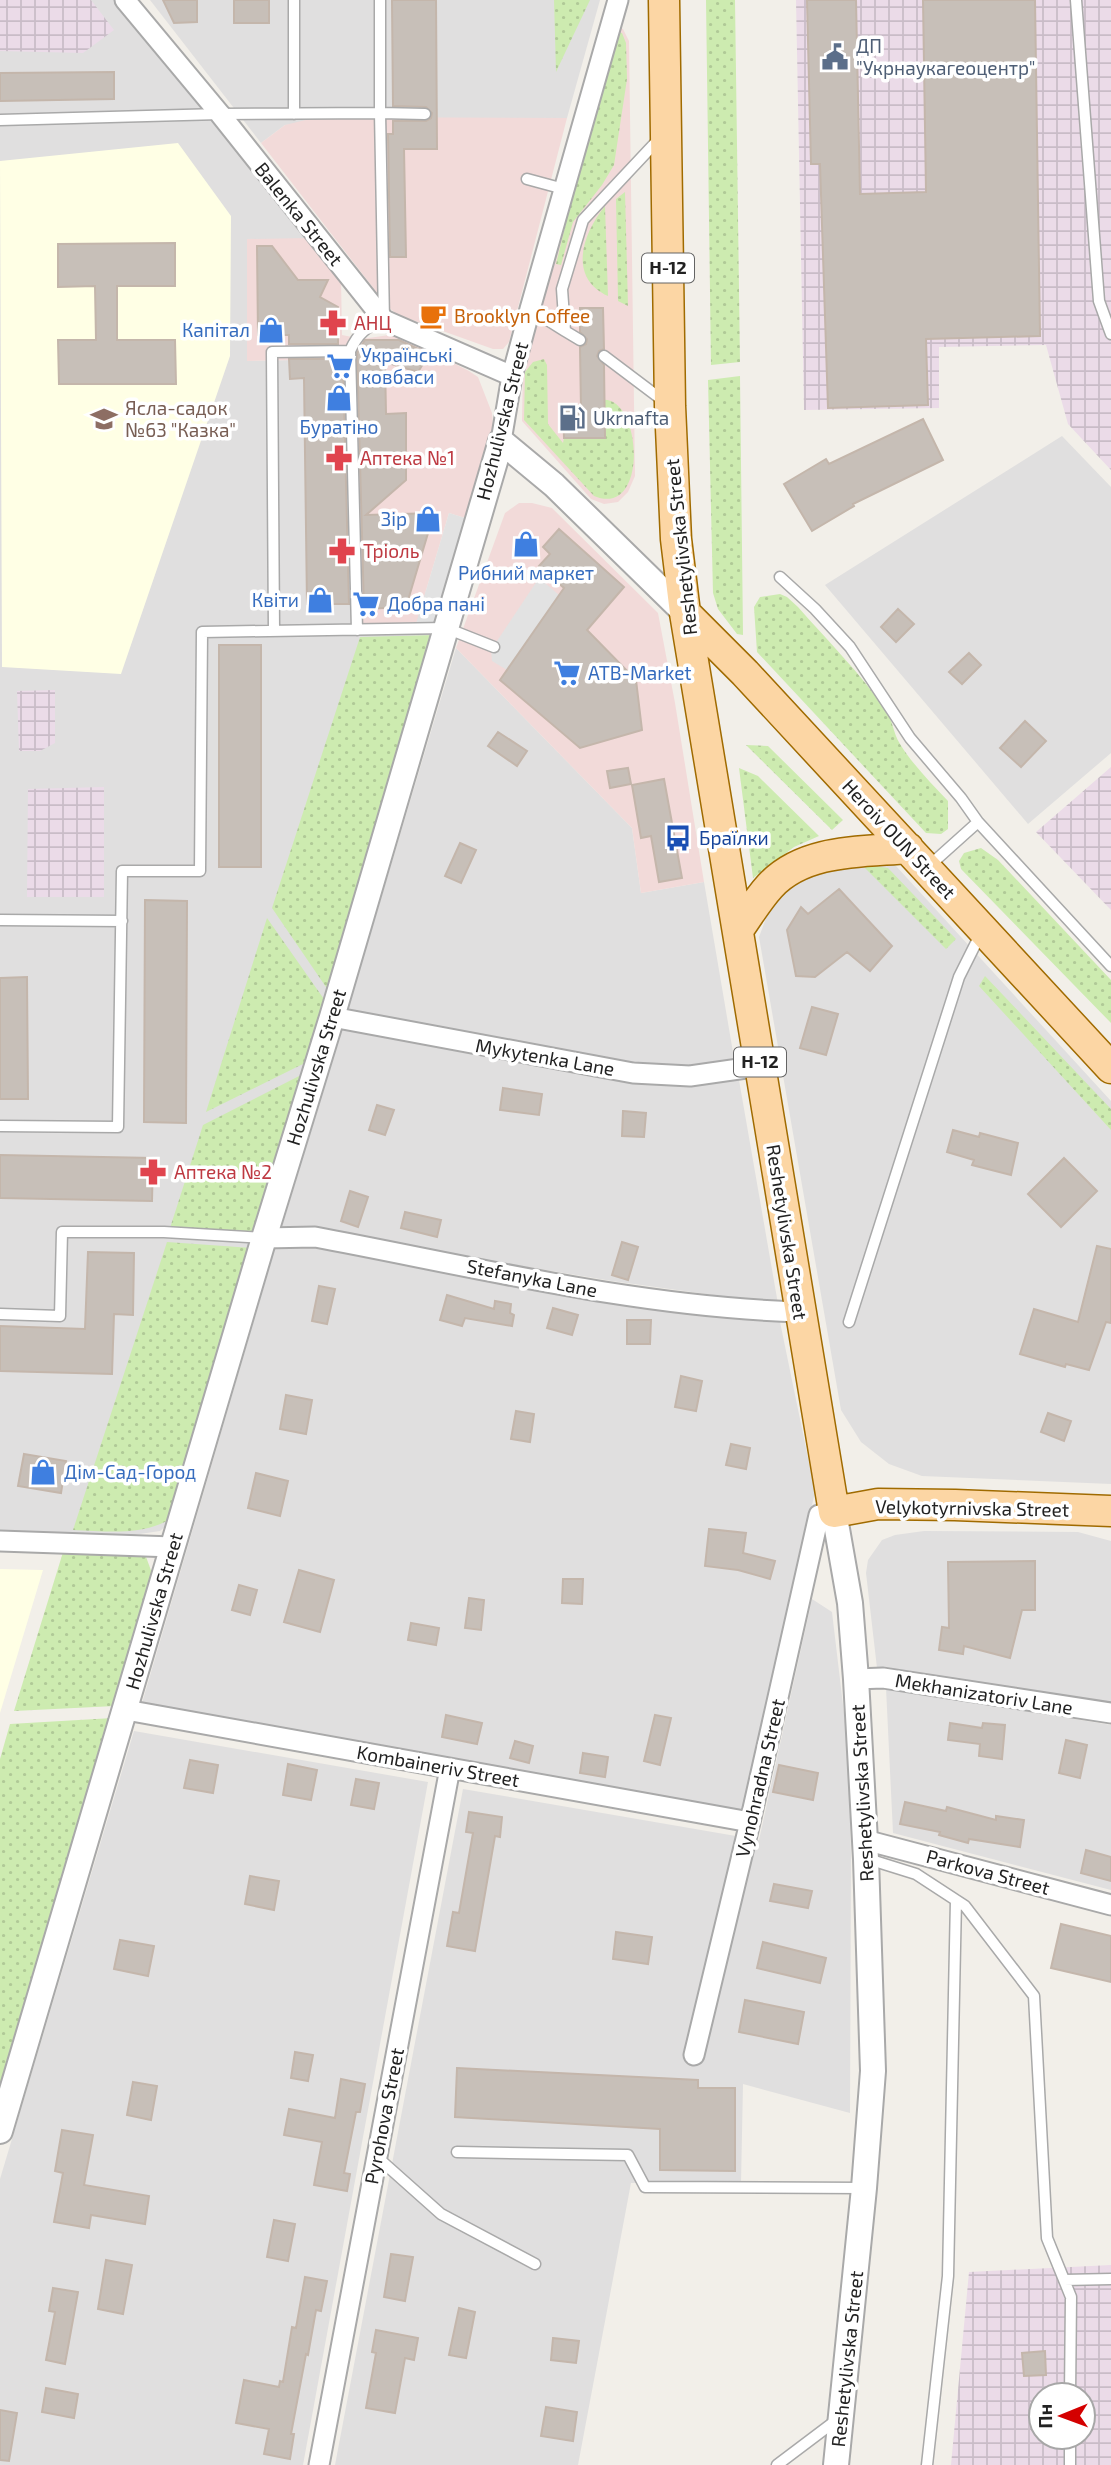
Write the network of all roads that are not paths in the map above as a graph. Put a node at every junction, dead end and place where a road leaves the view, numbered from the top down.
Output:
1 (125, 0) edge
2 (294, 0) edge
3 (380, 0) edge
4 (618, 0) edge
5 (664, 0) edge
6 (1076, 0) edge
7 (380, 113) junction
8 (220, 114) junction
9 (294, 114) junction
10 (425, 114) dead end
11 (0, 120) edge
12 (667, 131) junction
13 (527, 179) dead end
14 (564, 189) junction
15 (530, 309) junction
16 (384, 320) junction
17 (565, 331) junction
18 (1111, 334) edge
19 (580, 340) dead end
20 (350, 351) junction
21 (604, 355) dead end
22 (512, 376) junction
23 (670, 405) junction
24 (501, 441) junction
25 (780, 577) dead end
26 (685, 612) junction
27 (446, 628) junction
28 (357, 630) junction
29 (274, 631) junction
30 (494, 646) dead end
31 (978, 822) junction
32 (917, 858) junction
33 (0, 920) edge
34 (122, 921) junction
35 (738, 930) junction
36 (983, 930) junction
37 (1111, 966) edge
38 (332, 1017) junction
39 (760, 1066) junction
40 (1111, 1068) edge
41 (0, 1126) edge
42 (264, 1238) junction
43 (800, 1312) junction
44 (0, 1314) edge
45 (849, 1322) dead end
46 (1111, 1511) edge
47 (834, 1512) junction
48 (0, 1541) edge
49 (173, 1547) junction
50 (856, 1679) junction
51 (126, 1710) junction
52 (1111, 1713) edge
53 (450, 1768) junction
54 (750, 1822) junction
55 (866, 1849) junction
56 (957, 1900) junction
57 (1111, 1905) edge
58 (694, 2055) dead end
59 (0, 2131) edge
60 (457, 2152) dead end
61 (376, 2156) junction
62 (864, 2188) junction
63 (535, 2263) dead end
64 (1111, 2279) edge
65 (1064, 2280) junction
66 (1070, 2381) edge
67 (841, 2417) junction
68 (319, 2465) edge
69 (777, 2465) edge
70 (836, 2465) edge
71 (927, 2465) edge

1 - 8 street, Balenka Street
2 - 9 lane
3 - 7 lane
4 - 14 street, Hozhulivska Street
5 - 12 main road, Reshetylivska Street / Н-12
6 - 18 lane
7 - 9 lane
7 - 10 lane
7 - 16 lane
8 - 9 lane
8 - 11 lane
8 - 16 street, Balenka Street
12 - 17 lane
12 - 23 main road, Reshetylivska Street / Н-12
13 - 14 lane
14 - 15 street, Hozhulivska Street
15 - 17 lane
15 - 22 street, Hozhulivska Street
16 - 20 lane
16 - 22 street, Balenka Street
17 - 19 lane
20 - 28 lane
20 - 29 lane
21 - 23 lane
22 - 24 street, Hozhulivska Street
23 - 26 main road, Reshetylivska Street / Н-12
24 - 26 street
24 - 27 street, Hozhulivska Street
25 - 31 lane
26 - 32 main road, Heroiv OUN Street
26 - 35 main road, Reshetylivska Street / Н-12
27 - 28 lane
27 - 30 lane
27 - 38 street, Hozhulivska Street
28 - 29 lane
29 - 34 lane
31 - 32 lane
31 - 37 lane
32 - 35 main road
32 - 36 main road, Heroiv OUN Street
33 - 34 lane
34 - 41 lane
35 - 39 main road, Reshetylivska Street / Н-12
36 - 40 main road, Heroiv OUN Street
36 - 45 lane
38 - 39 street, Mykytenka Lane
38 - 42 street, Hozhulivska Street
39 - 43 main road, Reshetylivska Street / Н-12
42 - 43 street, Stefanyka Lane
42 - 44 lane
42 - 49 street, Hozhulivska Street
43 - 47 main road, Reshetylivska Street / Н-12
46 - 47 main road, Velykotyrnivska Street
47 - 50 street, Reshetylivska Street
47 - 54 street, Vynohradna Street
48 - 49 street
49 - 51 street, Hozhulivska Street
50 - 52 street, Mekhanizatoriv Lane
50 - 55 street, Reshetylivska Street
51 - 53 street, Kombaineriv Street
51 - 59 street, Hozhulivska Street
53 - 54 street, Kombaineriv Street
53 - 61 street, Pyrohova Street
54 - 58 street, Vynohradna Street
55 - 56 lane
55 - 57 street, Parkova Street
55 - 62 street, Reshetylivska Street
56 - 65 lane
56 - 71 lane
60 - 62 lane
61 - 63 lane
61 - 68 street, Pyrohova Street
62 - 67 street, Reshetylivska Street
64 - 65 lane
65 - 66 lane
67 - 69 lane
67 - 70 street, Reshetylivska Street

